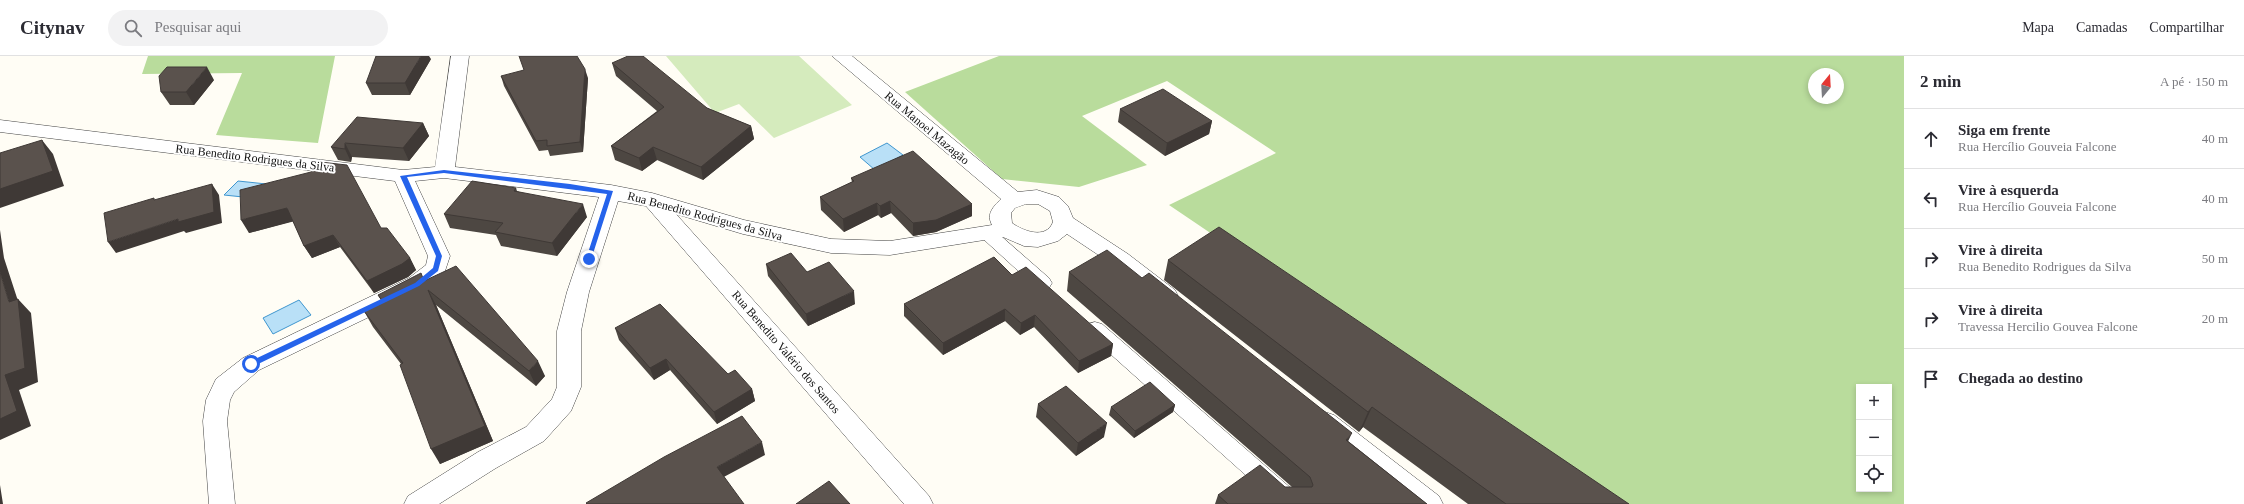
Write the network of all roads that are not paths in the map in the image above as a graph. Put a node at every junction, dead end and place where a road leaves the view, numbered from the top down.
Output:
1 (460, 56) edge
2 (841, 56) edge
3 (0, 126) edge
4 (444, 172) junction
5 (403, 176) junction
6 (610, 192) junction
7 (1014, 199) junction
8 (652, 200) junction
9 (1064, 222) junction
10 (996, 232) junction
11 (1057, 296) edge
12 (1182, 308) edge
13 (1081, 317) edge
14 (1306, 406) edge
15 (222, 504) edge
16 (417, 504) edge
17 (920, 504) edge
18 (1293, 504) edge
19 (1430, 504) edge

1 - 4 street
2 - 7 street, Rua Manoel Mazagão
3 - 5 street, Rua Benedito Rodrigues da Silva
4 - 5 street, Rua Benedito Rodrigues da Silva
4 - 6 street, Rua Benedito Rodrigues da Silva
5 - 15 street
6 - 8 street, Rua Benedito Rodrigues da Silva
6 - 16 street
7 - 9 street
7 - 10 street
8 - 10 street, Rua Benedito Rodrigues da Silva
8 - 17 street, Rua Benedito Valério dos Santos
9 - 10 street
9 - 12 street
10 - 11 lane
13 - 18 lane
14 - 19 street

